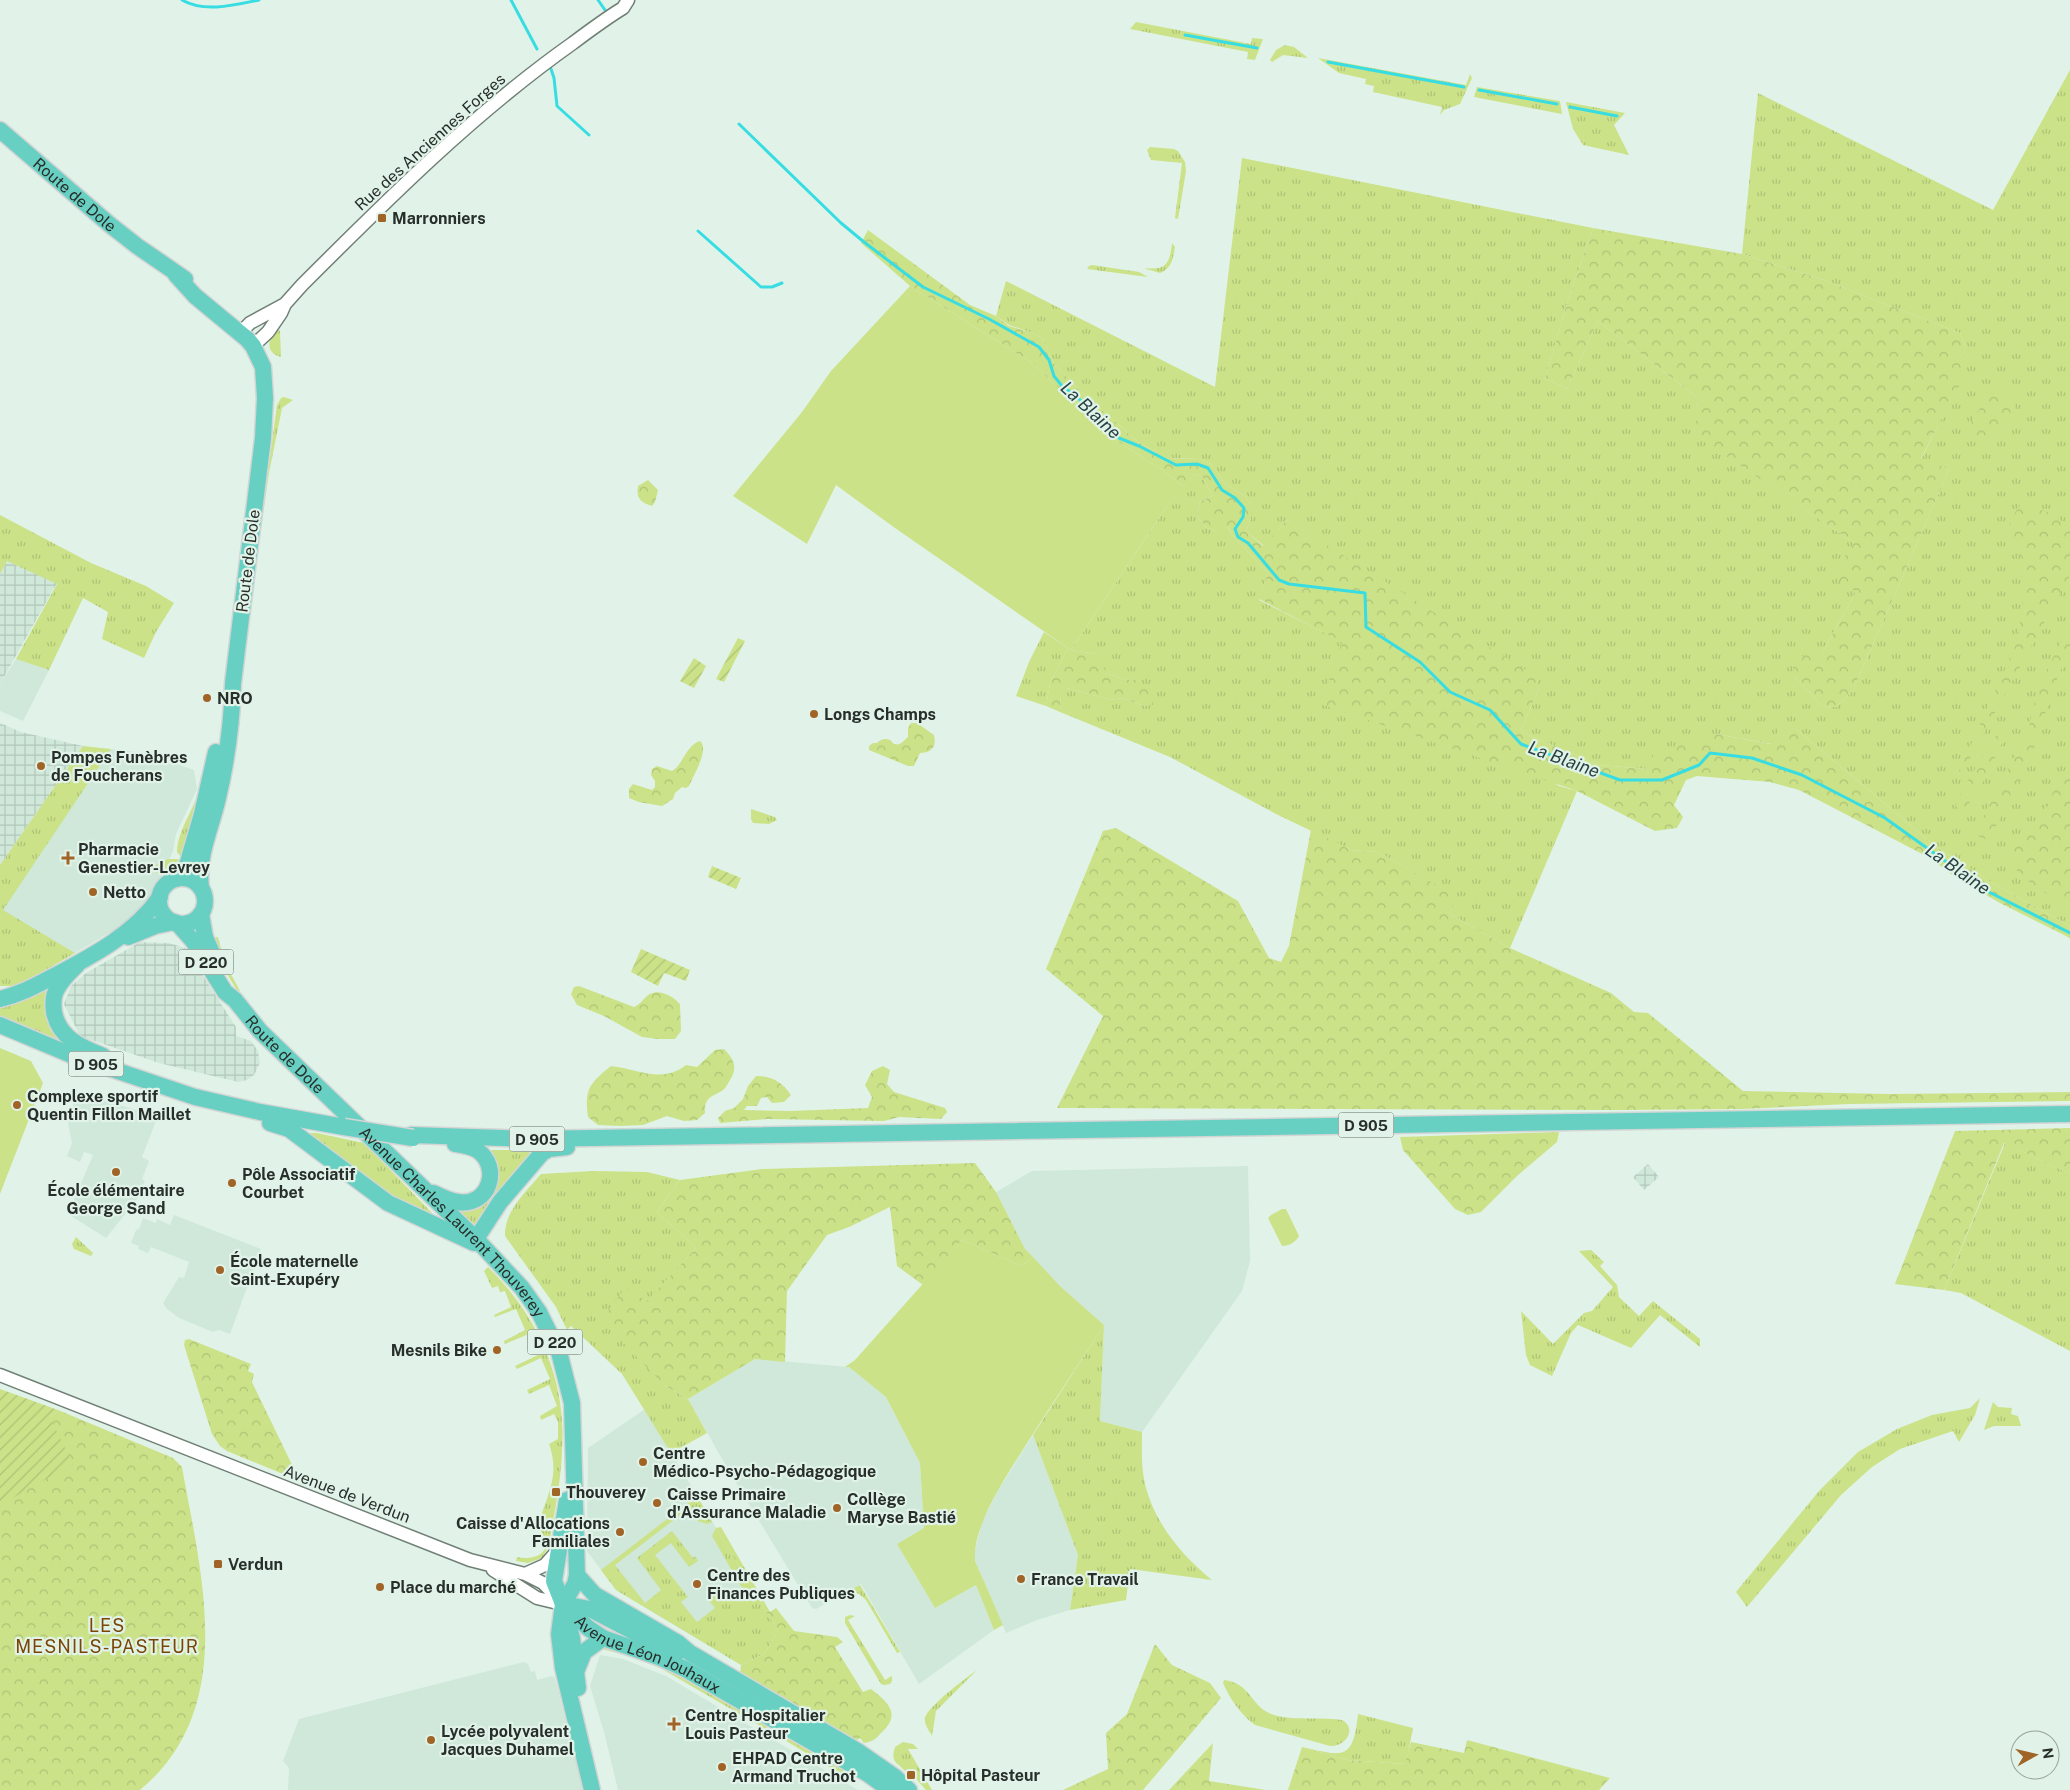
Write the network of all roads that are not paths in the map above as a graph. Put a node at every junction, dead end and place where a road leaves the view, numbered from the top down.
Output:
1 (616, 0) edge
2 (628, 0) edge
3 (609, 16) junction
4 (0, 130) edge
5 (285, 304) junction
6 (244, 328) junction
7 (257, 343) junction
8 (232, 683) junction
9 (176, 879) junction
10 (201, 888) junction
11 (160, 897) junction
12 (200, 914) junction
13 (176, 922) junction
14 (114, 942) junction
15 (77, 965) junction
16 (0, 999) edge
17 (235, 1000) junction
18 (0, 1025) edge
19 (201, 1099) junction
20 (339, 1106) joint
21 (2070, 1114) edge
22 (412, 1136) junction
23 (662, 1137) junction
24 (426, 1190) junction
25 (479, 1243) junction
26 (0, 1375) edge
27 (574, 1461) junction
28 (562, 1530) junction
29 (559, 1550) junction
30 (485, 1565) junction
31 (525, 1574) junction
32 (577, 1575) junction
33 (564, 1604) junction
34 (603, 1638) junction
35 (690, 1654) junction
36 (575, 1674) junction
37 (592, 1790) edge
38 (603, 1790) edge
39 (890, 1790) edge
40 (909, 1790) edge

1 - 3 street
2 - 3 street, Rue des Anciennes Forges
3 - 5 street, Rue des Anciennes Forges
4 - 6 main road, Route de Dole
5 - 6 street, Rue des Anciennes Forges
5 - 7 street, Rue des Anciennes Forges
6 - 7 main road, Route de Dole
7 - 8 main road, Route de Dole
8 - 9 main road, Route de Dole
8 - 10 main road, Route de Dole
9 - 10 main road
9 - 11 main road
10 - 12 main road
11 - 13 main road
11 - 14 main road
12 - 13 main road
12 - 17 main road, Route de Dole / D 220
13 - 14 main road
13 - 17 main road, Route de Dole / D 220
14 - 15 main road
15 - 16 main road
15 - 19 main road
17 - 20 main road, Route de Dole / D 220
18 - 19 main road, D 905
19 - 22 main road, D 905, bridge
19 - 25 main road
20 - 24 main road, Avenue Charles Laurent Thouverey / D 220
21 - 23 main road, D 905
22 - 23 main road, D 905
22 - 24 main road
23 - 25 main road, D 905
24 - 25 main road, Avenue Charles Laurent Thouverey / D 220
25 - 27 main road, Avenue Charles Laurent Thouverey / D 220
26 - 30 street, Avenue de Verdun
27 - 28 main road, Avenue Charles Laurent Thouverey
27 - 32 main road, Avenue Charles Laurent Thouverey
28 - 29 main road, Avenue Charles Laurent Thouverey
28 - 33 main road
29 - 31 street
29 - 33 main road, Avenue Charles Laurent Thouverey
30 - 31 street, Avenue de Verdun
30 - 33 street, Avenue de Verdun
31 - 33 street, Avenue de Verdun
32 - 33 main road, Avenue Charles Laurent Thouverey
32 - 35 main road
33 - 34 main road, Avenue Léon Jouhaux
33 - 35 main road
33 - 36 main road, Avenue Charles Laurent Thouverey
33 - 37 main road, Avenue Charles Laurent Thouverey
34 - 36 main road
34 - 39 main road, Avenue Léon Jouhaux
35 - 40 main road
36 - 38 main road, Avenue Charles Laurent Thouverey

